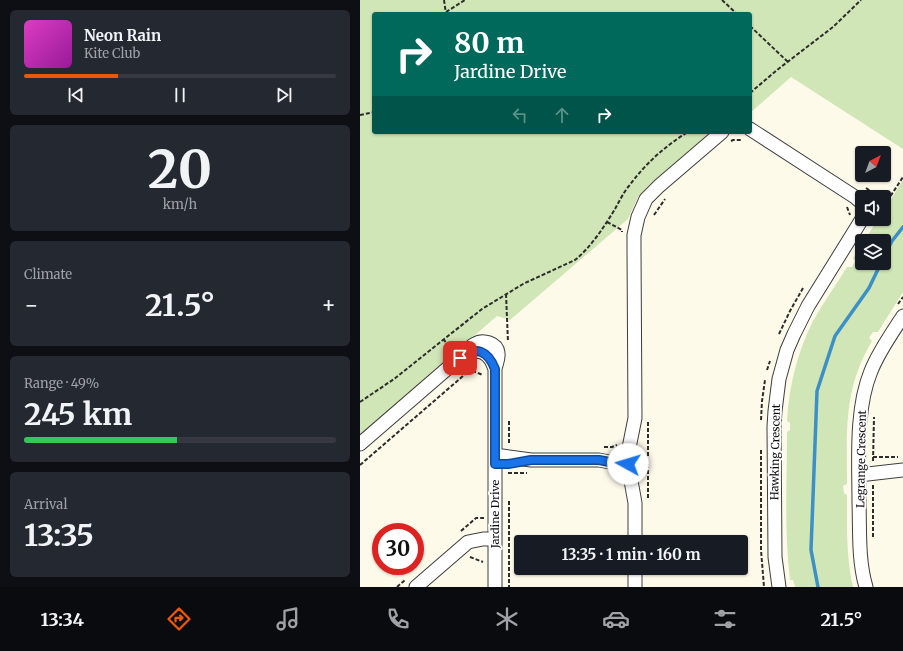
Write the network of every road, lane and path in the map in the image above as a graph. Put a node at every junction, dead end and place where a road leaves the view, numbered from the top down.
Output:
1 (444, 0) edge
2 (465, 0) edge
3 (722, 0) edge
4 (861, 0) edge
5 (446, 12) edge
6 (447, 12) edge
7 (735, 12) edge
8 (752, 28) edge
9 (788, 62) junction
10 (752, 91) edge
11 (372, 112) edge
12 (360, 115) edge
13 (685, 134) edge
14 (720, 134) edge
15 (746, 134) edge
16 (727, 144) dead end
17 (903, 177) edge
18 (891, 193) edge
19 (855, 196) edge
20 (666, 198) dead end
21 (847, 206) dead end
22 (653, 216) dead end
23 (855, 216) edge
24 (855, 219) edge
25 (506, 294) junction
26 (903, 316) edge
27 (508, 335) dead end
28 (461, 356) junction
29 (470, 370) junction
30 (483, 375) dead end
31 (360, 402) edge
32 (641, 419) junction
33 (620, 443) dead end
34 (360, 444) edge
35 (604, 447) dead end
36 (873, 457) dead end
37 (903, 457) edge
38 (495, 459) junction
39 (630, 460) junction
40 (360, 465) edge
41 (532, 466) junction
42 (508, 473) dead end
43 (642, 503) junction
44 (636, 535) edge
45 (491, 545) junction
46 (465, 562) dead end
47 (483, 562) junction
48 (483, 568) dead end
49 (635, 575) edge
50 (416, 587) edge
51 (495, 587) edge
52 (635, 587) edge
53 (779, 587) edge
54 (866, 587) edge

1 - 5 path
2 - 6 path
3 - 7 path
4 - 9 path
8 - 9 path
9 - 10 path
11 - 12 path
13 - 25 path
14 - 32 street
15 - 16 path
15 - 19 street
17 - 18 path
20 - 22 path
21 - 23 path
24 - 53 street, Hawking Crescent
25 - 27 path
25 - 31 path
26 - 54 street, Legrange Crescent
28 - 29 path
28 - 34 street
28 - 38 street, Jardine Drive
29 - 30 path
29 - 40 path
32 - 39 street
32 - 43 path
33 - 35 path
36 - 37 path
38 - 41 street
38 - 45 street, Jardine Drive
39 - 41 street
39 - 43 street
41 - 42 path
43 - 44 street
45 - 47 path
45 - 50 street
45 - 51 street, Jardine Drive
46 - 47 path
47 - 48 path
49 - 52 street

